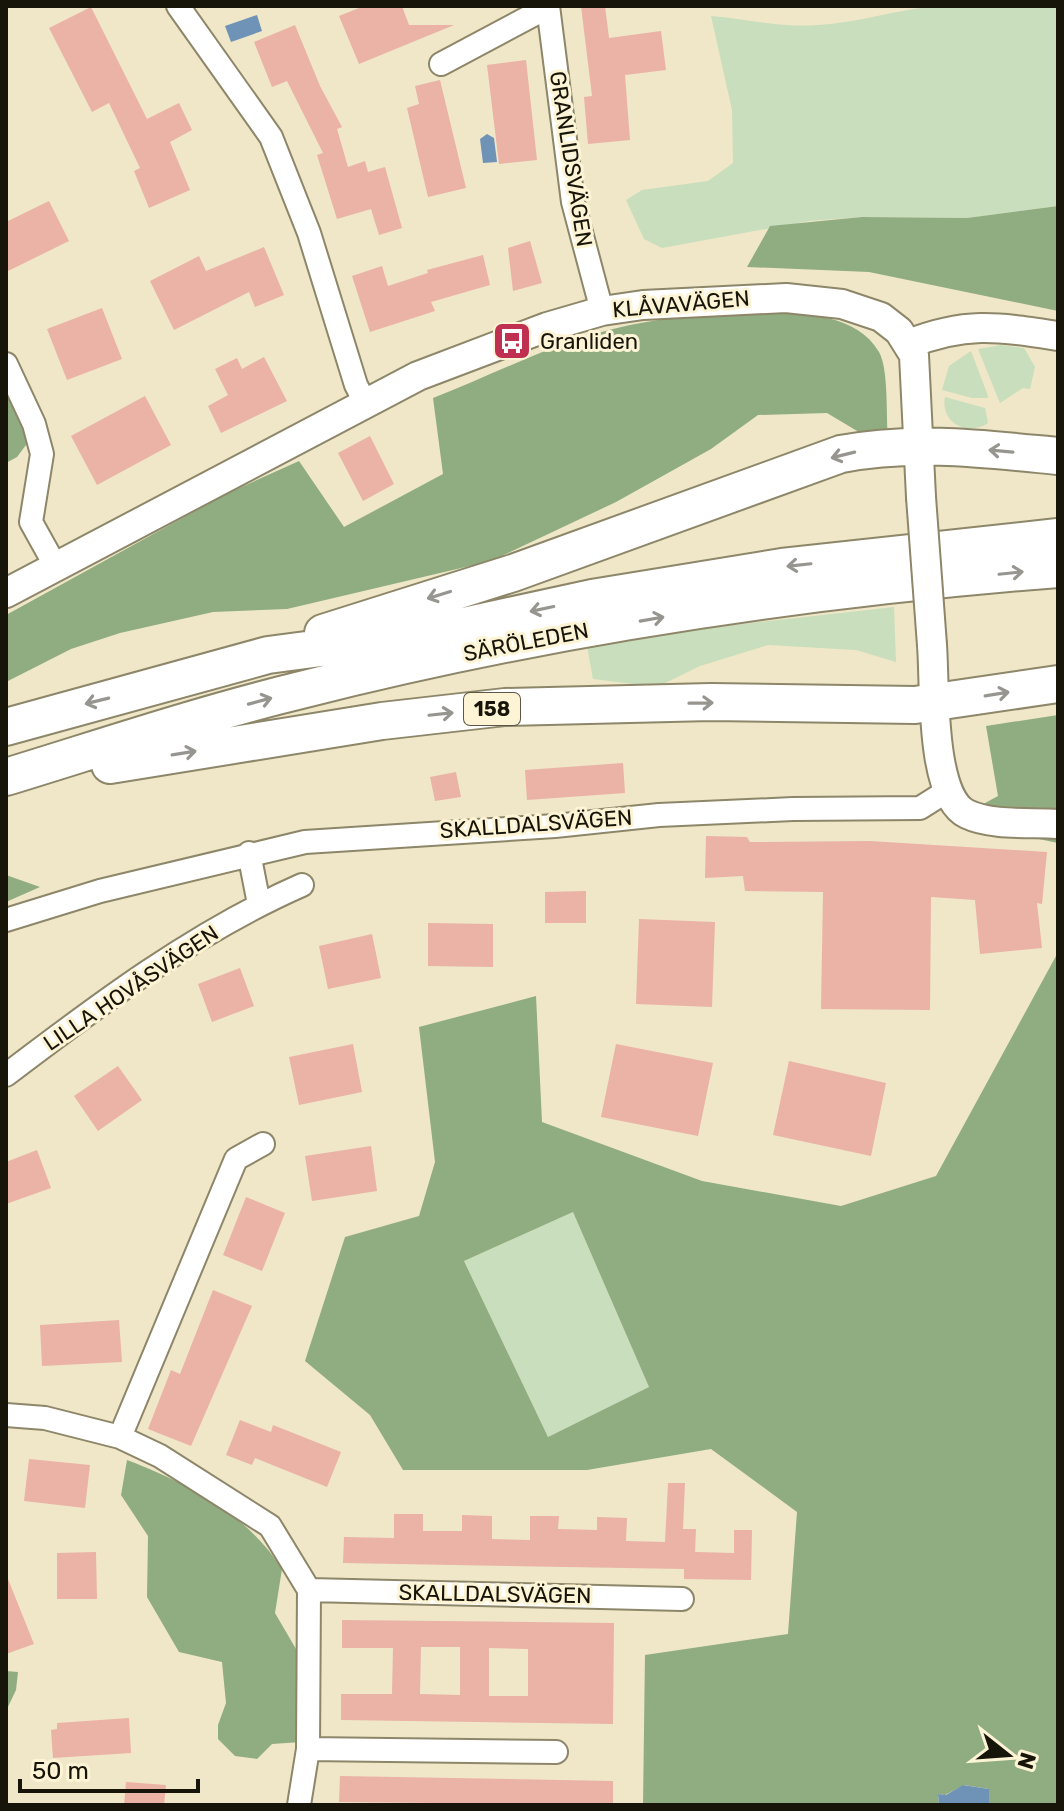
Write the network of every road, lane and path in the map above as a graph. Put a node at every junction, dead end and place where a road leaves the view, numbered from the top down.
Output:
1 (178, 6) edge
2 (548, 7) edge
3 (441, 64) dead end
4 (602, 311) junction
5 (1058, 336) edge
6 (909, 344) junction
7 (6, 364) edge
8 (366, 404) junction
9 (920, 446) junction
10 (1058, 456) edge
11 (1058, 537) edge
12 (56, 567) junction
13 (1058, 569) edge
14 (6, 593) edge
15 (268, 655) junction
16 (1058, 684) edge
17 (936, 704) junction
18 (6, 727) edge
19 (51, 763) junction
20 (6, 777) edge
21 (947, 791) junction
22 (1058, 824) edge
23 (249, 853) junction
24 (302, 885) dead end
25 (259, 904) junction
26 (6, 920) edge
27 (6, 1075) edge
28 (263, 1144) dead end
29 (6, 1415) edge
30 (120, 1437) junction
31 (309, 1590) junction
32 (682, 1599) dead end
33 (308, 1749) junction
34 (556, 1752) dead end
35 (299, 1805) edge

1 - 8 street
2 - 3 street
2 - 4 street, GRANLIDSVÄGEN
4 - 6 street, KLÅVAVÄGEN
4 - 8 street, KLÅVAVÄGEN
5 - 6 street
6 - 9 street
7 - 12 street
8 - 12 street, KLÅVAVÄGEN
10 -> 9 main road
9 -> 15 main road
9 - 17 street, bridge
11 -> 15 main road, SÄRÖLEDEN
12 - 14 street, KLÅVAVÄGEN
19 -> 13 main road, SÄRÖLEDEN / 158
15 -> 18 main road, SÄRÖLEDEN
17 -> 16 main road, 158
19 -> 17 main road, 158
17 - 21 street
19 - 20 main road, SÄRÖLEDEN / 158
21 - 22 street
21 - 23 street, SKALLDALSVÄGEN
23 - 25 street
23 - 26 street, SKALLDALSVÄGEN
24 - 25 street, LILLA HOVÅSVÄGEN
25 - 27 street, LILLA HOVÅSVÄGEN
28 - 30 street
29 - 30 street
30 - 31 street
31 - 32 street, SKALLDALSVÄGEN
31 - 33 street
33 - 34 street
33 - 35 street

